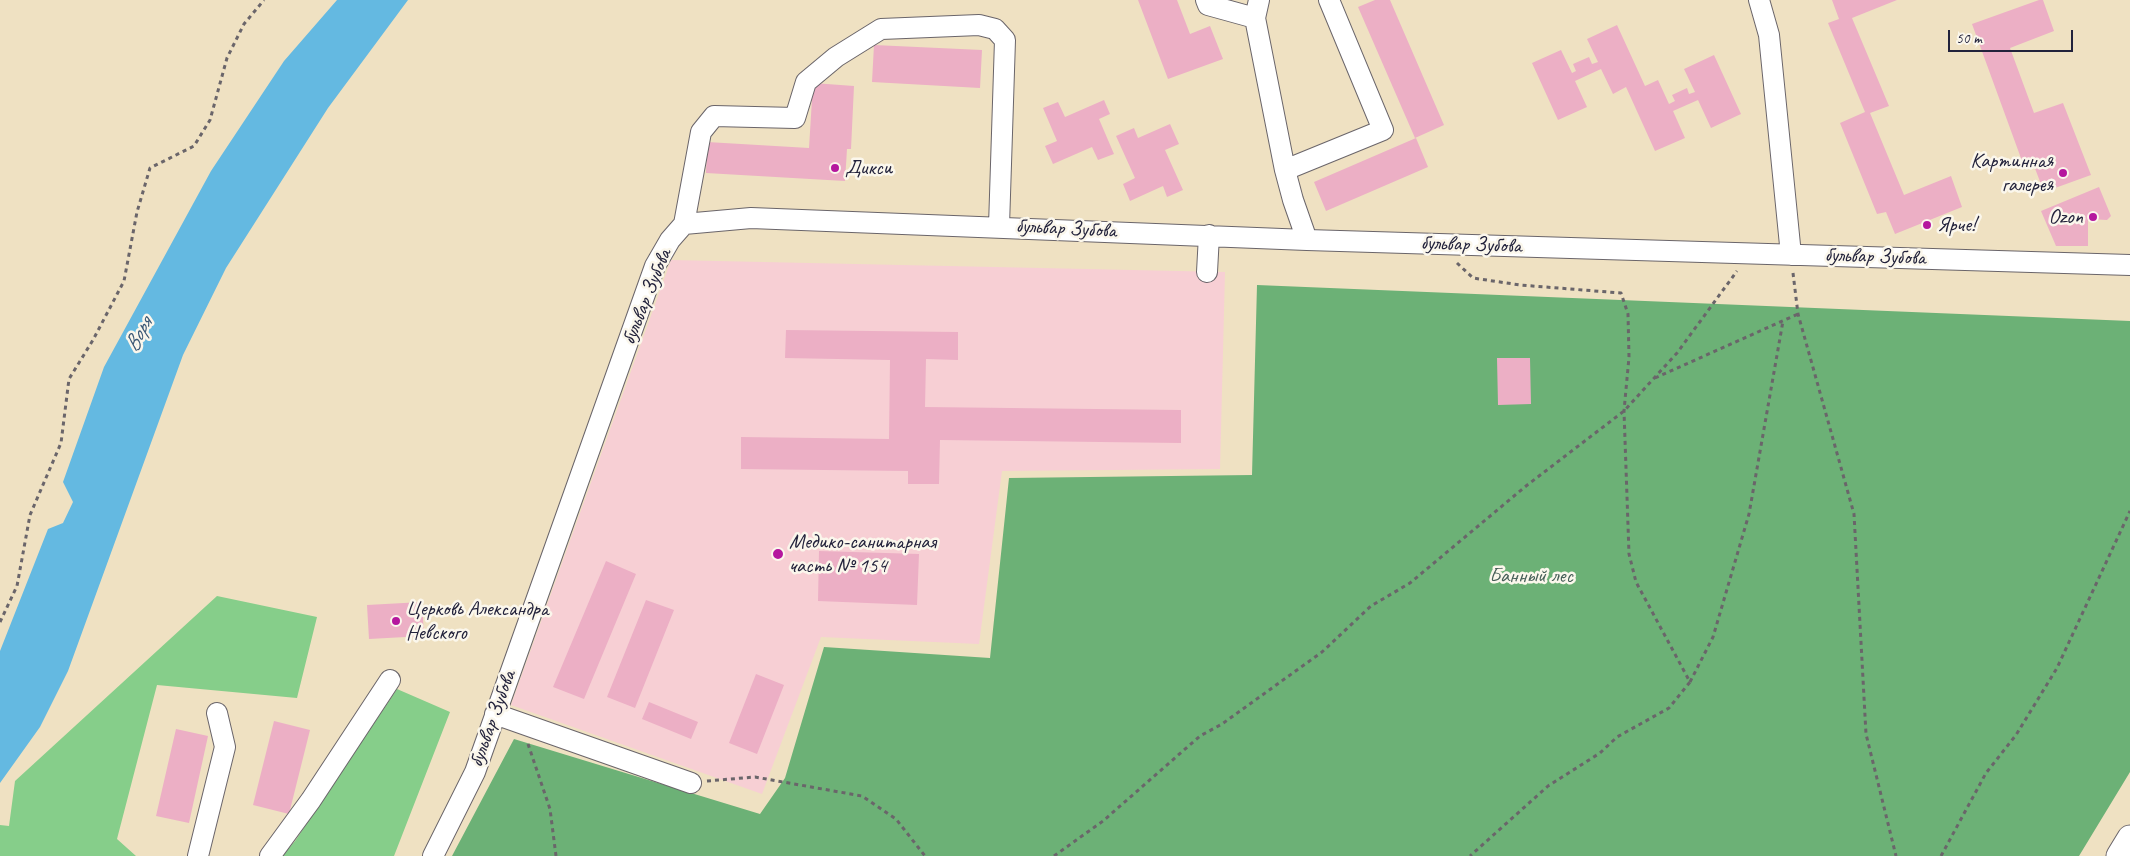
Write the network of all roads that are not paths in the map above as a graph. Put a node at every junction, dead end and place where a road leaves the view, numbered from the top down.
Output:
1 (1206, 0) edge
2 (1329, 0) edge
3 (1759, 0) edge
4 (1257, 9) edge
5 (1285, 170) junction
6 (684, 224) junction
7 (999, 226) junction
8 (1209, 236) junction
9 (1307, 240) junction
10 (1791, 255) junction
11 (2130, 265) edge
12 (1207, 272) dead end
13 (390, 680) dead end
14 (217, 713) dead end
15 (495, 714) junction
16 (691, 783) road end
17 (2130, 838) edge
18 (198, 856) edge
19 (270, 856) edge
20 (433, 856) edge
21 (2119, 856) edge

1 - 4 street
2 - 5 street
3 - 10 street
4 - 5 street
5 - 9 street
6 - 7 street, бульвар Зубова
6 - 7 street
6 - 15 street, бульвар Зубова
7 - 8 street, бульвар Зубова
8 - 9 street, бульвар Зубова
8 - 12 street
9 - 10 street, бульвар Зубова
10 - 11 street, бульвар Зубова
13 - 19 street
14 - 18 street
15 - 16 street
15 - 20 street, бульвар Зубова
17 - 21 main road

